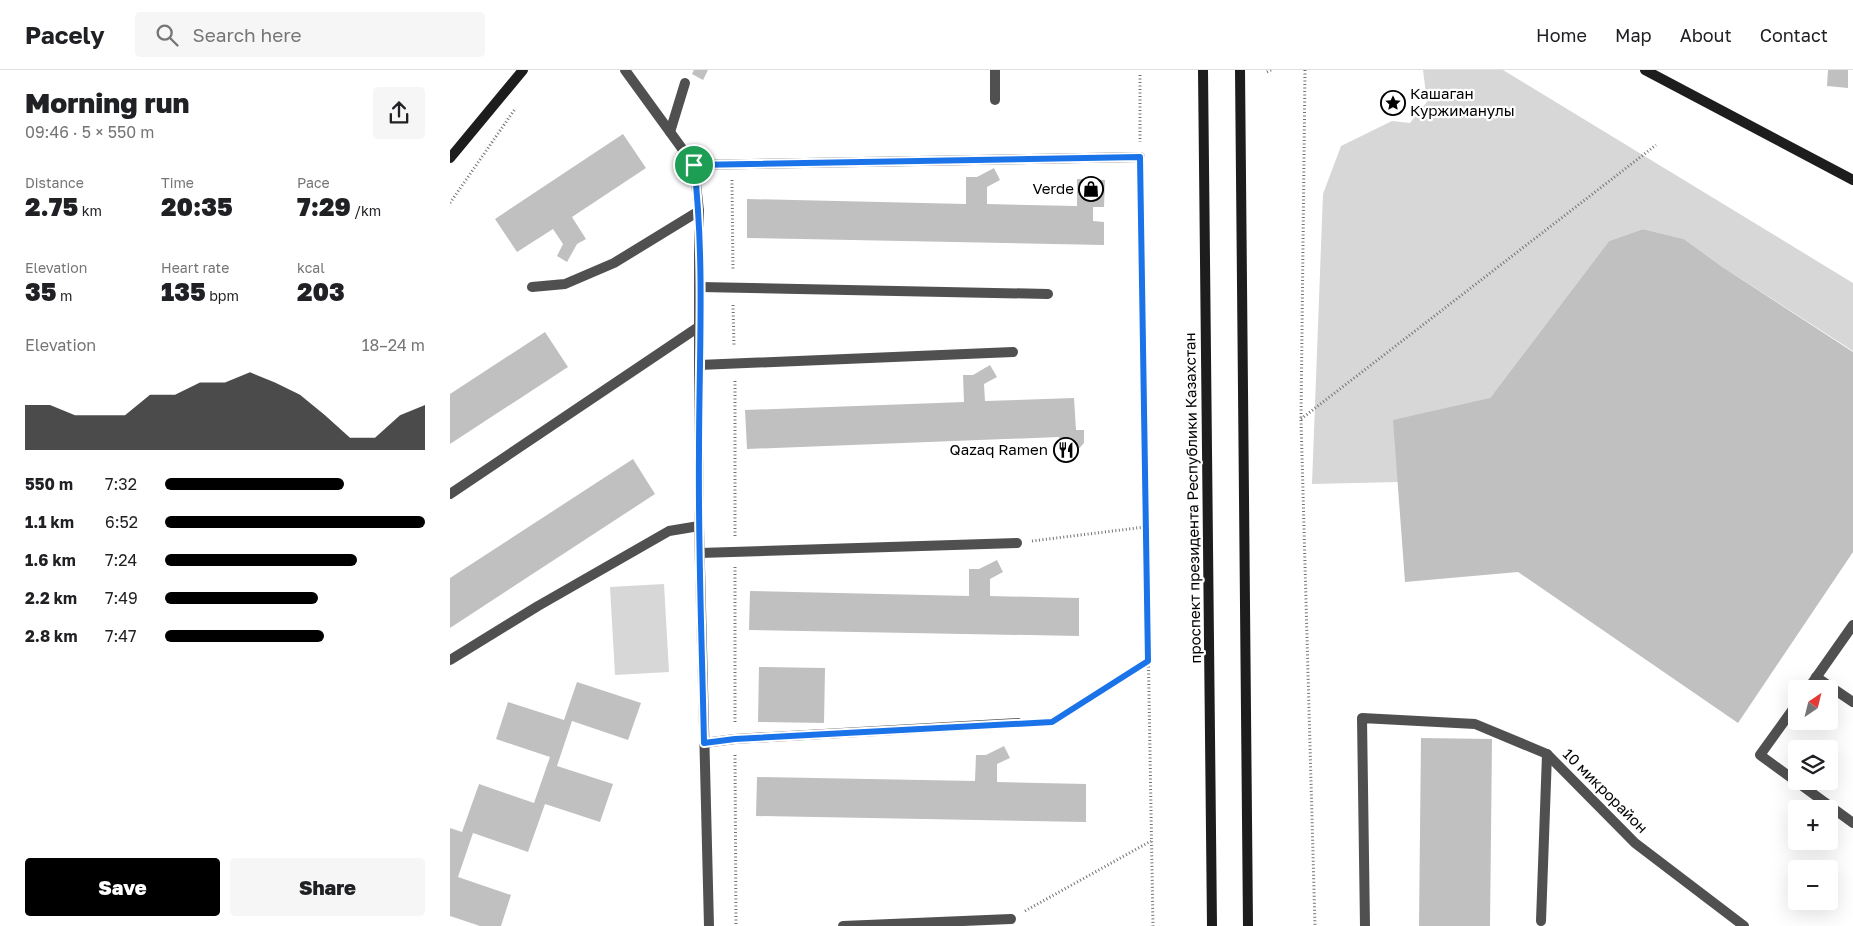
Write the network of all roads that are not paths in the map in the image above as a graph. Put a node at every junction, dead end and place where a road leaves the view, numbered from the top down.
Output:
1 (522, 70) edge
2 (625, 70) edge
3 (995, 70) edge
4 (1203, 70) edge
5 (1240, 70) edge
6 (1645, 70) edge
7 (1659, 73) edge
8 (686, 83) dead end
9 (995, 100) dead end
10 (670, 132) junction
11 (1140, 157) road end
12 (450, 158) edge
13 (694, 165) junction
14 (1853, 180) edge
15 (699, 211) junction
16 (532, 287) dead end
17 (700, 287) junction
18 (1048, 294) dead end
19 (700, 326) junction
20 (1013, 352) dead end
21 (699, 365) junction
22 (450, 494) edge
23 (698, 526) junction
24 (1016, 543) road end
25 (700, 553) junction
26 (1853, 625) edge
27 (450, 660) edge
28 (1816, 677) junction
29 (1814, 680) edge
30 (1853, 702) edge
31 (1788, 716) edge
32 (1018, 723) road end
33 (704, 743) junction
34 (1547, 754) junction
35 (1853, 823) edge
36 (1011, 919) road end
37 (1541, 921) dead end
38 (709, 926) edge
39 (843, 926) edge
40 (1212, 926) edge
41 (1248, 926) edge
42 (1365, 926) edge
43 (1744, 926) edge

1 - 12 main road
2 - 10 street
3 - 9 street
4 - 40 main road, проспект президента Республики Казахстан
5 - 41 main road
6 - 7 main road
7 - 14 main road
8 - 10 street
10 - 13 street
11 - 13 street
13 - 15 street
15 - 16 street
15 - 17 street
17 - 18 street
17 - 19 street
19 - 21 street
19 - 22 street
20 - 21 street
21 - 23 street
23 - 25 street
23 - 27 street
24 - 25 street
25 - 33 street
26 - 28 street
28 - 29 street
28 - 30 street
31 - 35 street
32 - 33 street
33 - 38 street
34 - 37 street
34 - 42 street, 10 микрорайон
34 - 43 street, 10 микрорайон
36 - 39 street

